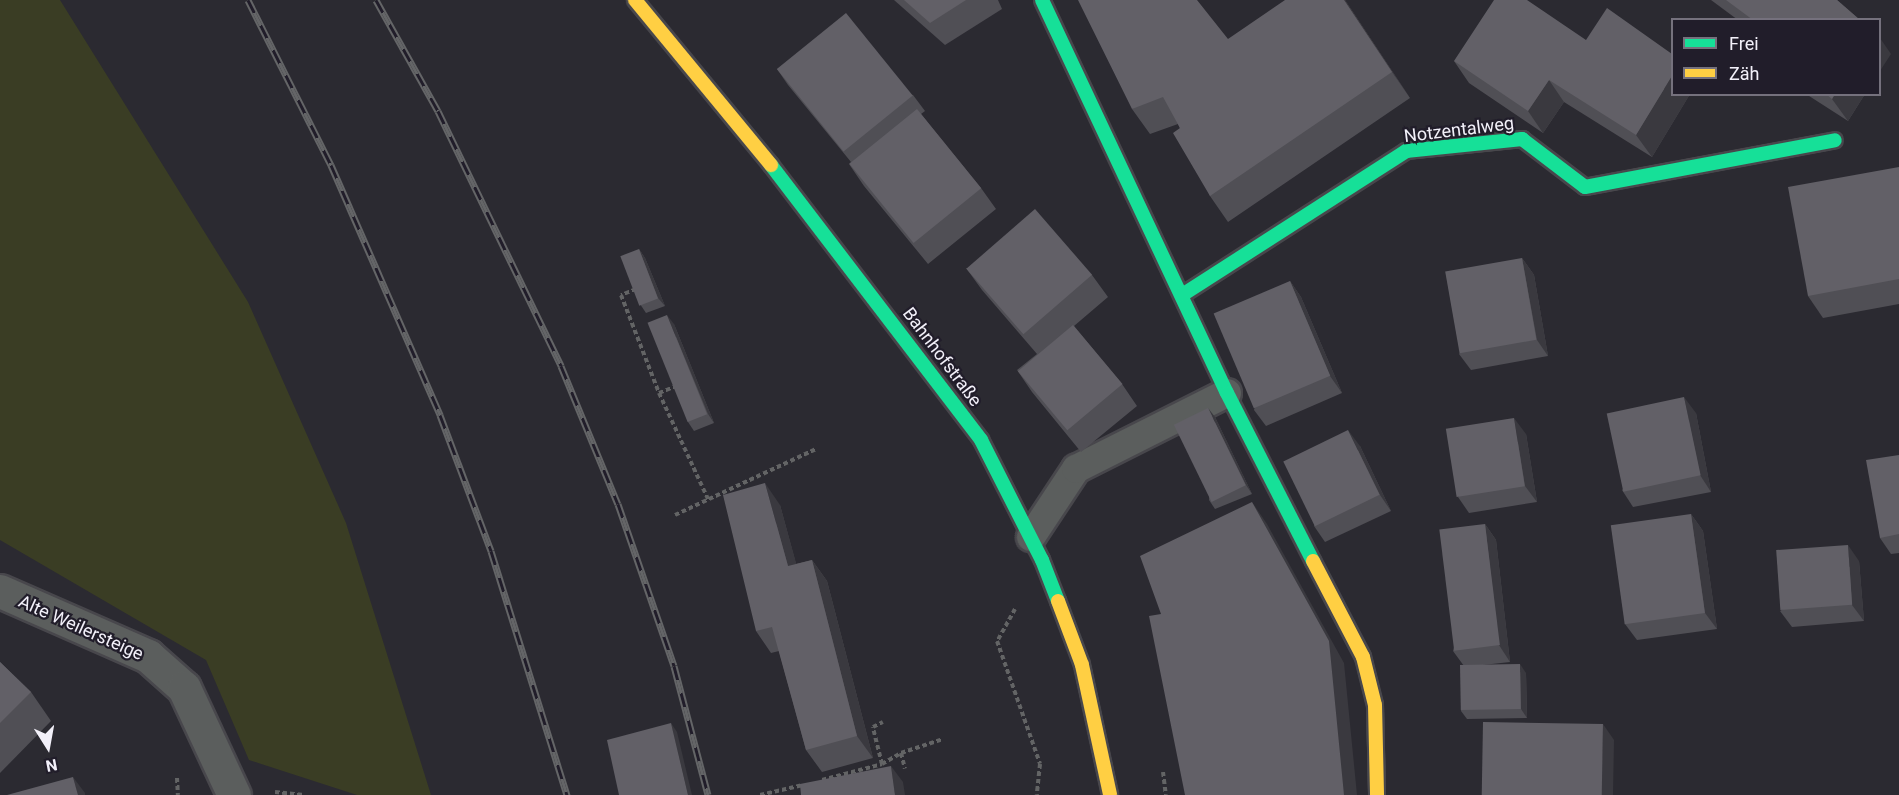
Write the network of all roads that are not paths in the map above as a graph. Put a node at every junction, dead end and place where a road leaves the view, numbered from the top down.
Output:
1 (635, 0) edge
2 (1042, 0) edge
3 (1835, 140) dead end
4 (1182, 295) junction
5 (1227, 393) junction
6 (1037, 548) junction
7 (0, 591) edge
8 (233, 792) edge
9 (1110, 795) edge
10 (1377, 795) edge

1 - 6 street, Bahnhofstraße
2 - 4 street
3 - 4 street, Notzentalweg
4 - 5 street
5 - 6 lane
5 - 10 street
6 - 9 street, Bahnhofstraße
7 - 8 street, Alte Weilersteige

